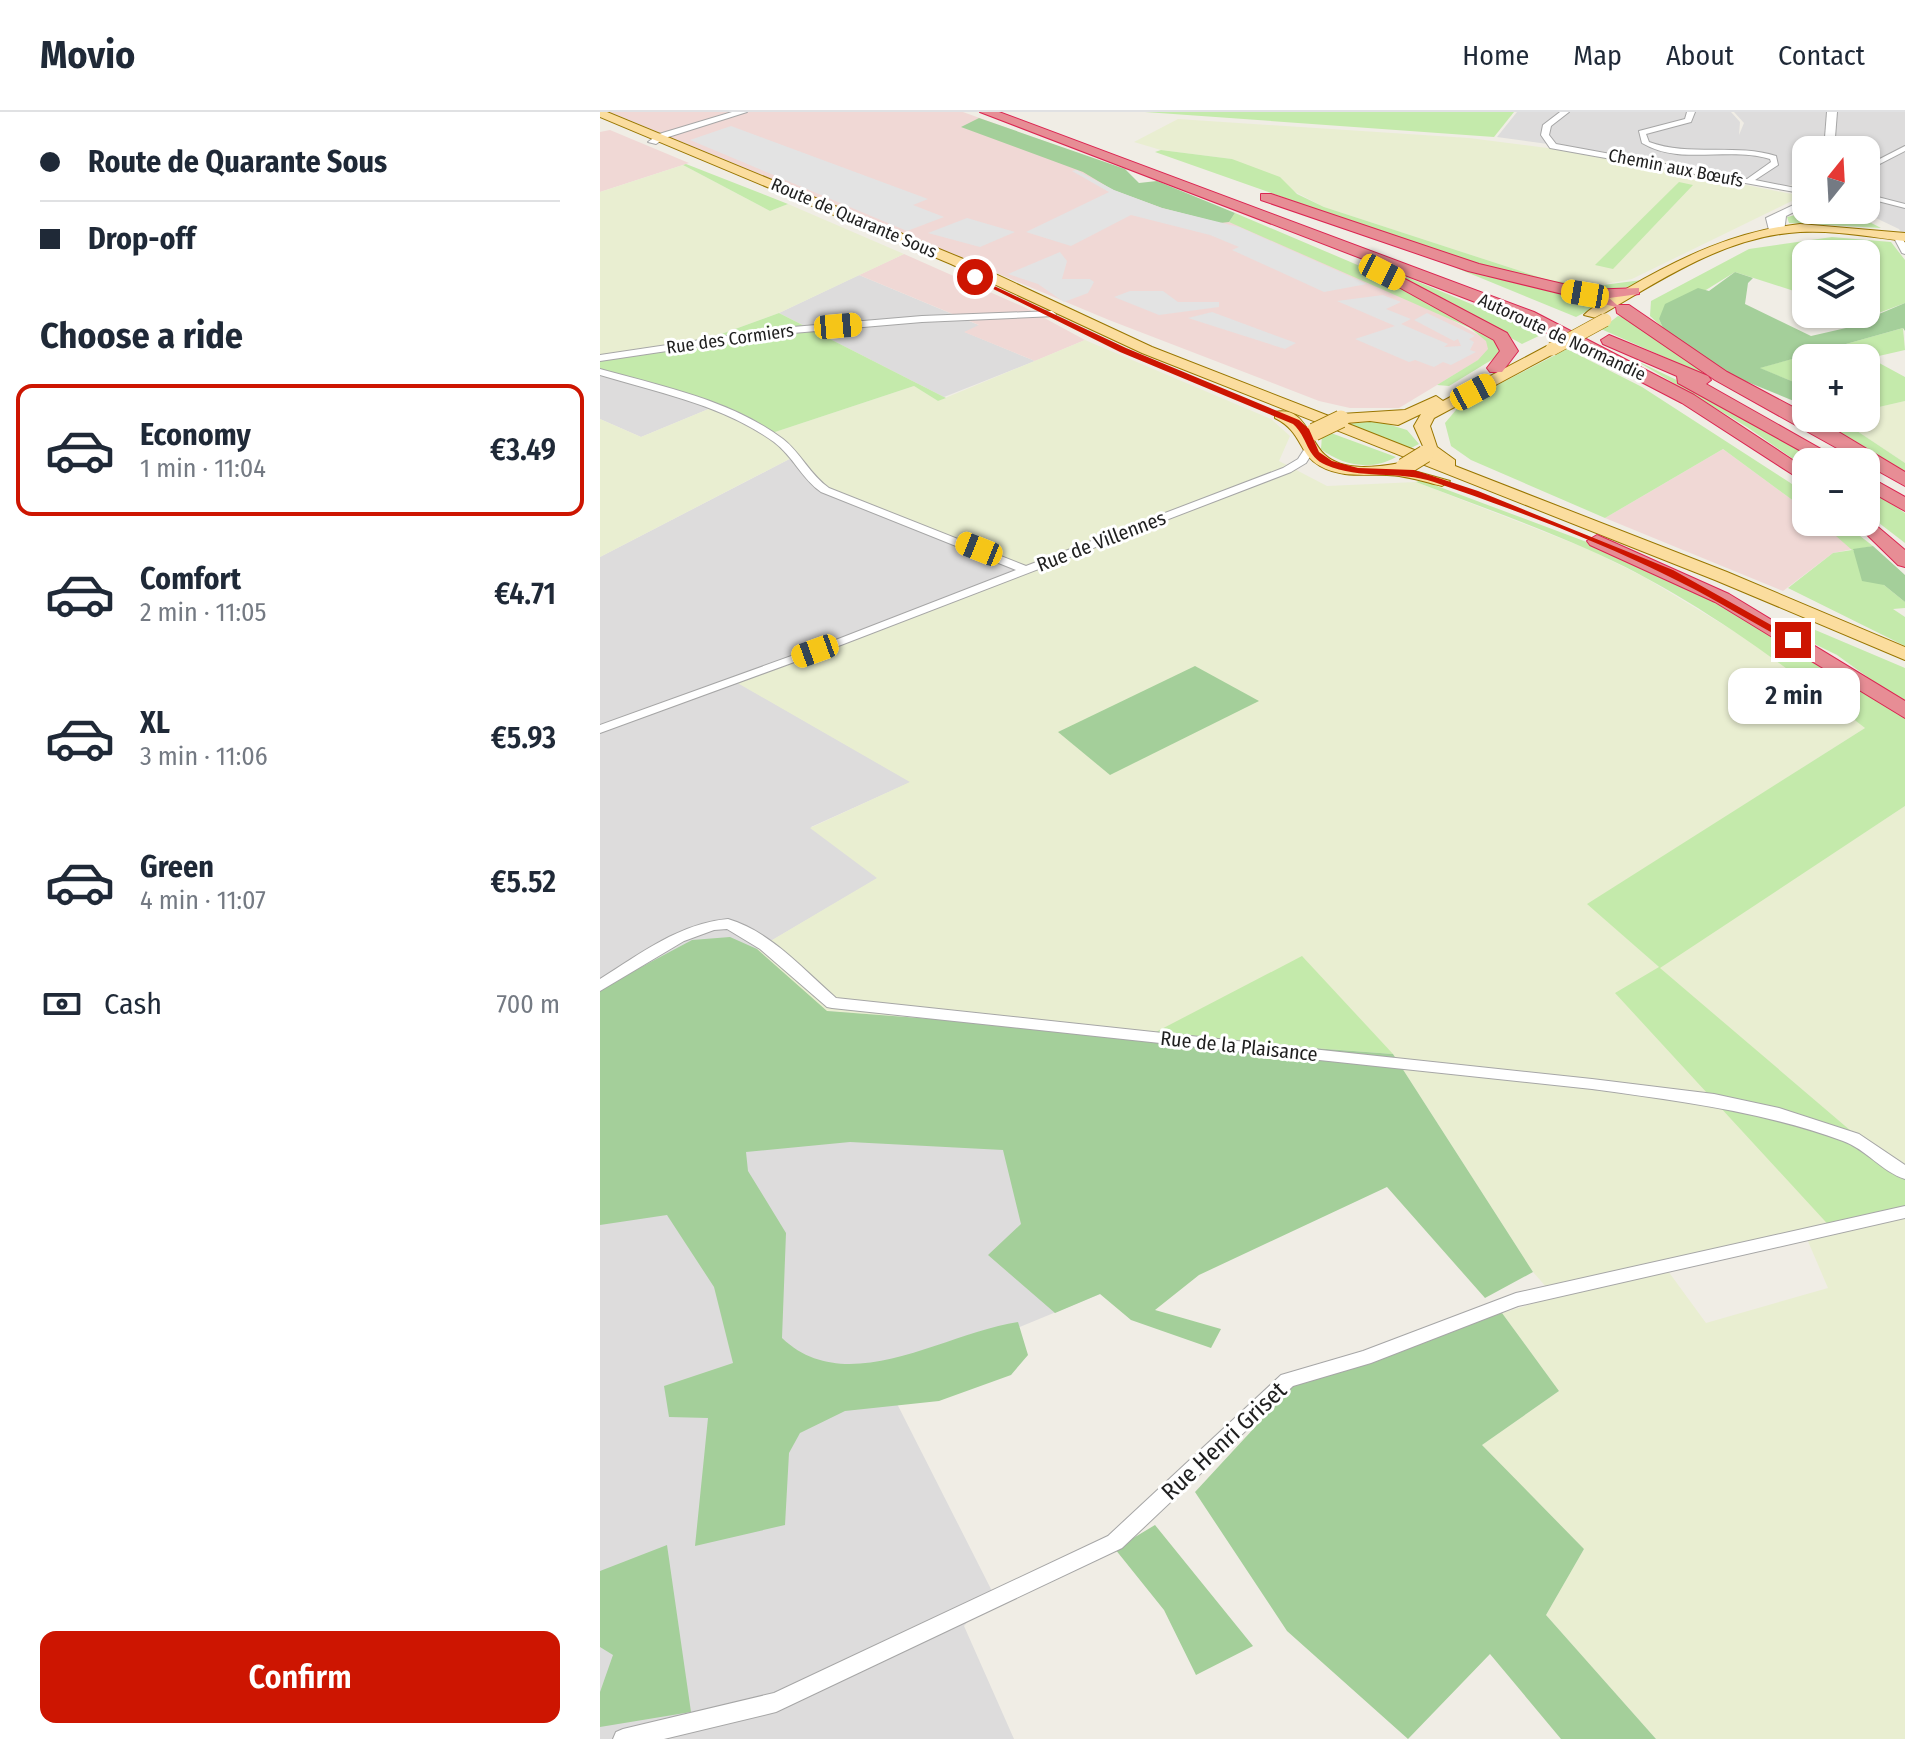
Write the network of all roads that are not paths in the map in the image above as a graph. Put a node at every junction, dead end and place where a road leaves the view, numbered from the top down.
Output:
1 (742, 112) edge
2 (987, 112) edge
3 (1014, 112) edge
4 (1565, 112) edge
5 (1691, 112) edge
6 (1832, 112) edge
7 (600, 113) edge
8 (600, 120) edge
9 (1830, 136) edge
10 (662, 139) junction
11 (1905, 148) edge
12 (1894, 154) junction
13 (1905, 156) edge
14 (1141, 157) junction
15 (1880, 162) edge
16 (1187, 169) dead end
17 (1749, 181) junction
18 (1199, 189) junction
19 (1243, 189) dead end
20 (1792, 189) edge
21 (1880, 200) edge
22 (1792, 203) edge
23 (1905, 206) edge
24 (1780, 230) junction
25 (1901, 236) edge
26 (1795, 237) junction
27 (1743, 248) junction
28 (1905, 251) edge
29 (1585, 294) junction
30 (1639, 295) junction
31 (1043, 310) junction
32 (1605, 317) junction
33 (1654, 327) junction
34 (1546, 347) junction
35 (600, 358) edge
36 (1496, 368) junction
37 (600, 372) edge
38 (1473, 392) junction
39 (1385, 417) junction
40 (1348, 418) junction
41 (1311, 440) junction
42 (1425, 445) junction
43 (1810, 448) edge
44 (1834, 448) edge
45 (1333, 465) junction
46 (1396, 468) junction
47 (1792, 468) edge
48 (1287, 470) junction
49 (1880, 474) edge
50 (1905, 480) edge
51 (1905, 489) edge
52 (1880, 490) edge
53 (1551, 502) junction
54 (1905, 505) edge
55 (1880, 534) edge
56 (1879, 536) edge
57 (1597, 541) junction
58 (1905, 554) edge
59 (1905, 561) edge
60 (1025, 570) junction
61 (1856, 640) junction
62 (1905, 652) edge
63 (1905, 663) edge
64 (1905, 711) edge
65 (600, 729) edge
66 (600, 986) edge
67 (1905, 1173) edge
68 (1905, 1212) edge
69 (623, 1739) edge

1 - 10 street
2 - 18 highway, Autoroute de Normandie
3 - 14 highway, Autoroute de Normandie
4 - 17 street, Chemin aux Bœufs
5 - 17 street
6 - 9 street
7 - 10 main road, Route de Quarante Sous
8 - 10 main road, Route de Quarante Sous
10 - 31 main road, Route de Quarante Sous
10 - 31 main road, Route de Quarante Sous
11 - 12 street
12 - 13 street
12 - 15 street
14 - 16 highway
14 - 32 highway, Autoroute de Normandie
17 - 20 street, Chemin aux Bœufs
18 - 36 highway
18 - 47 highway, Autoroute de Normandie
19 - 29 highway
21 - 23 street
22 - 24 street
24 - 25 main road
24 - 26 main road
24 - 27 main road
24 - 30 main road
25 - 26 main road
25 - 28 street
26 - 27 main road
27 - 30 main road
29 - 30 highway
29 - 32 highway
30 - 32 main road
30 - 33 highway
31 - 35 street, Rue des Cormiers
31 - 40 main road
31 - 41 main road
31 - 61 main road, Route de Quarante Sous
31 - 62 main road, Route de Quarante Sous
32 - 33 highway
32 - 34 main road, bridge
32 - 43 highway, Autoroute de Normandie
32 - 44 highway
33 - 50 highway
34 - 36 main road
34 - 38 main road
36 - 39 main road
37 - 60 street
38 - 42 main road
38 - 53 main road
39 - 40 main road
39 - 42 main road
40 - 41 main road, bridge
41 - 45 main road
41 - 48 street, Rue de Villennes
42 - 46 main road, bridge
42 - 53 main road
45 - 46 main road
45 - 48 street, Rue de Villennes
46 - 57 main road
48 - 60 street, Rue de Villennes
49 - 51 highway
52 - 54 highway
53 - 62 main road
55 - 58 highway
56 - 59 highway
57 - 61 main road
57 - 64 highway
60 - 65 street, Rue de Villennes
61 - 63 main road
66 - 67 street, Rue de la Plaisance
68 - 69 street, Rue Henri Griset

